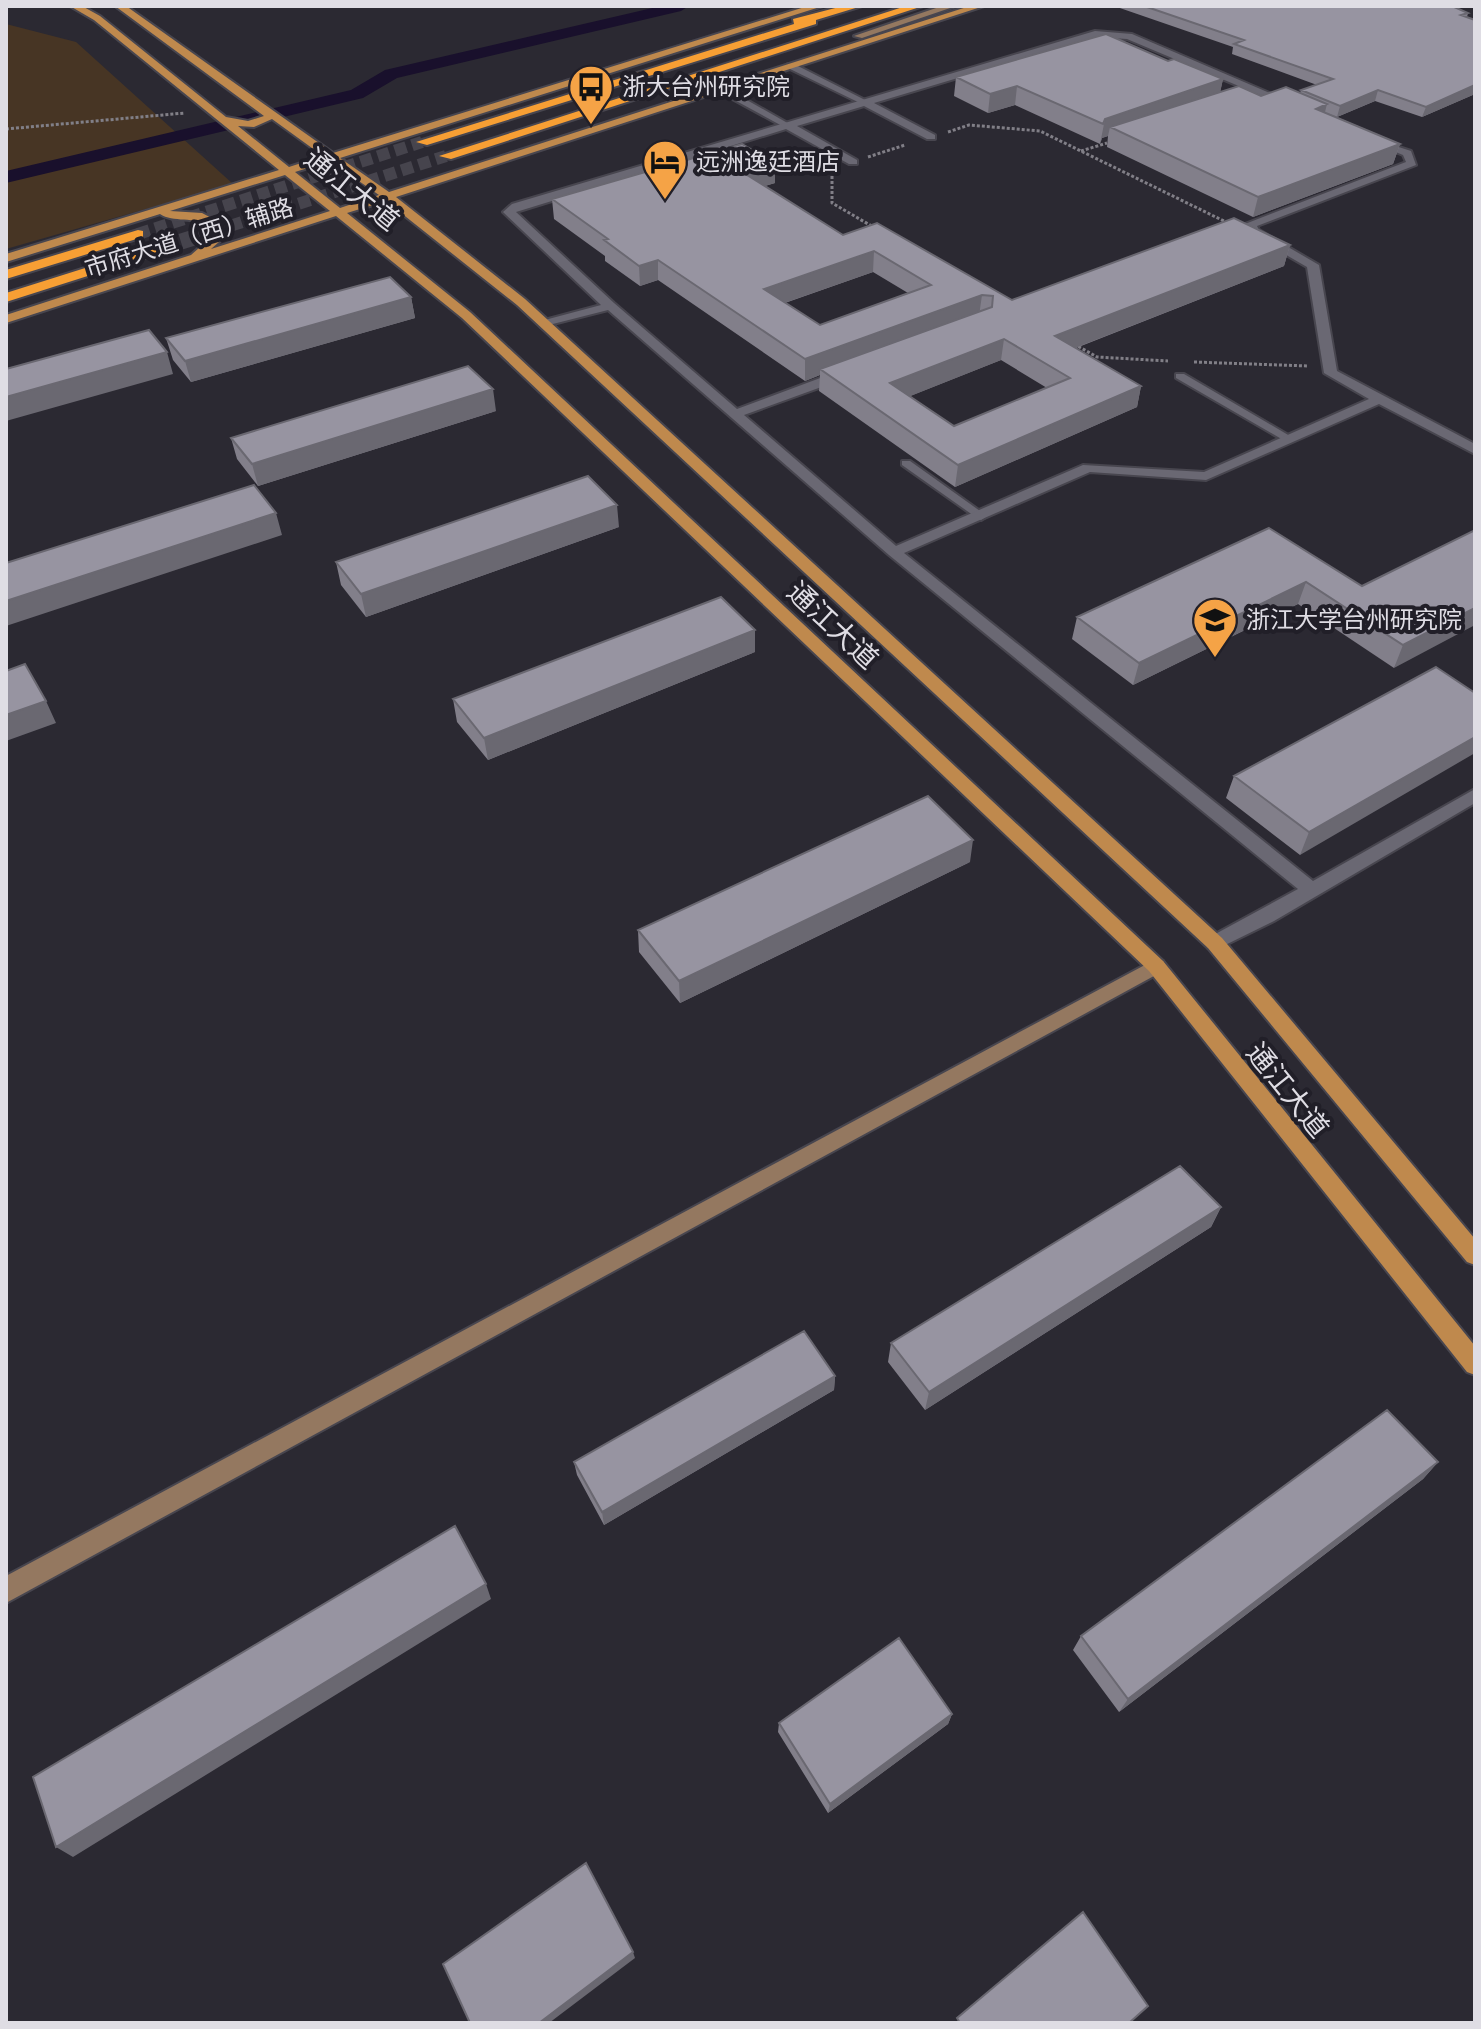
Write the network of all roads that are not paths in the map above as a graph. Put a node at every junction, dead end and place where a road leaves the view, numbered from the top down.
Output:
1 (75, 6) edge
2 (120, 6) edge
3 (818, 6) edge
4 (856, 6) edge
5 (864, 6) edge
6 (917, 6) edge
7 (951, 6) edge
8 (979, 6) edge
9 (859, 36) junction
10 (649, 58) junction
11 (794, 65) junction
12 (708, 73) junction
13 (719, 88) junction
14 (1259, 91) junction
15 (1245, 96) edge
16 (865, 102) junction
17 (1299, 108) edge
18 (268, 110) junction
19 (226, 120) junction
20 (787, 125) junction
21 (1367, 136) edge
22 (931, 137) road end
23 (422, 142) tunnel mouth
24 (331, 156) junction
25 (446, 156) tunnel mouth
26 (853, 162) road end
27 (288, 170) junction
28 (388, 197) junction
29 (342, 213) junction
30 (137, 227) junction
31 (158, 249) tunnel mouth
32 (6, 258) edge
33 (194, 258) junction
34 (6, 275) edge
35 (6, 298) edge
36 (610, 306) junction
37 (6, 319) edge
38 (545, 324) junction
39 (867, 366) edge
40 (1180, 376) dead end
41 (1380, 399) junction
42 (735, 414) junction
43 (1289, 439) junction
44 (1475, 450) edge
45 (906, 463) dead end
46 (981, 516) junction
47 (894, 552) junction
48 (1475, 795) edge
49 (1312, 890) junction
50 (1215, 943) junction
51 (1156, 966) junction
52 (1475, 1255) edge
53 (1475, 1364) edge
54 (6, 1590) edge

1 - 19 main road, 通江大道
2 - 18 main road, 通江大道
3 - 10 main road, 市府大道（西）辅路
4 - 10 highway
5 - 23 highway
6 - 12 highway
7 - 9 street
8 - 11 main road, 市府大道（西）辅路
9 - 11 main road
9 - 12 highway
10 - 24 main road, 市府大道（西）辅路
11 - 13 main road, 市府大道（西）辅路
11 - 16 lane
12 - 25 highway
13 - 20 lane
13 - 28 main road, 市府大道（西）辅路
14 - 15 street
14 - 16 street
14 - 17 street
16 - 20 street
16 - 22 street
18 - 19 main road
18 - 24 main road, 通江大道
19 - 27 main road, 通江大道
20 - 26 street
20 - 36 street
21 - 41 street
24 - 27 main road, 市府大道（西）辅路
24 - 28 main road, 通江大道
27 - 29 main road, 通江大道
27 - 30 main road, 市府大道（西）辅路
28 - 29 main road, 市府大道（西）辅路
28 - 38 main road, 通江大道
29 - 33 main road, 市府大道（西）辅路
29 - 51 main road, 通江大道
30 - 32 main road, 市府大道（西）辅路
30 - 33 main road
30 - 34 highway
31 - 35 highway
33 - 37 main road, 市府大道（西）辅路
36 - 38 street
36 - 42 street
38 - 50 main road, 通江大道
39 - 42 street
40 - 43 lane
41 - 43 street
41 - 44 street
42 - 47 street
43 - 46 street
45 - 46 lane
46 - 47 street
47 - 49 street
48 - 49 street
49 - 50 street
50 - 52 main road, 通江大道
51 - 53 main road, 通江大道
51 - 54 street

